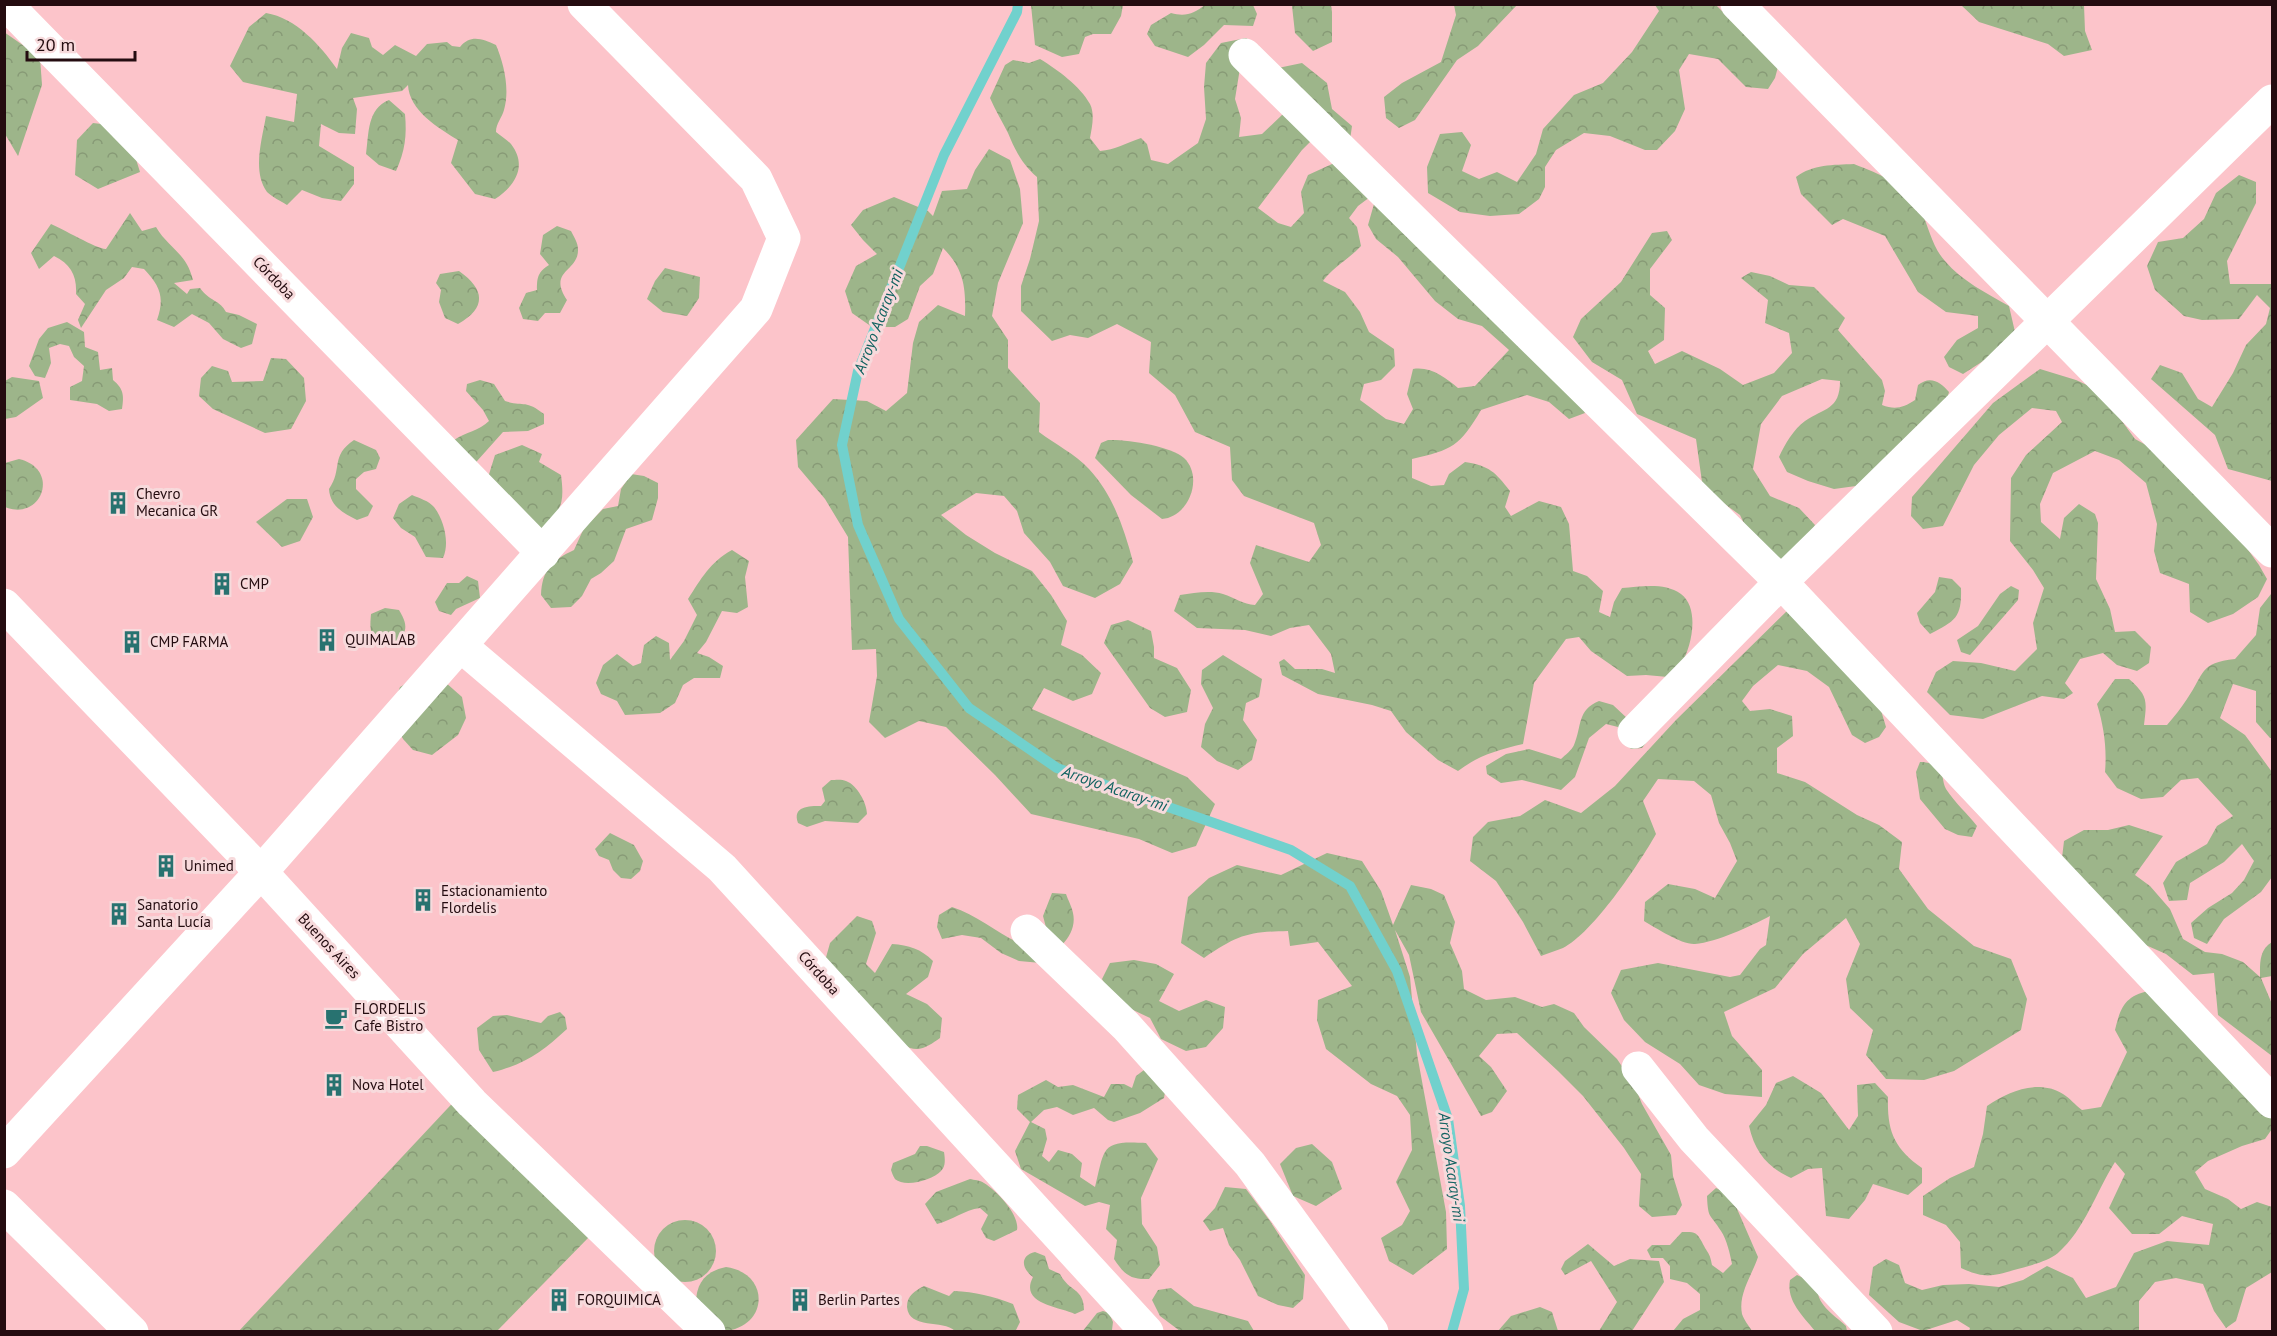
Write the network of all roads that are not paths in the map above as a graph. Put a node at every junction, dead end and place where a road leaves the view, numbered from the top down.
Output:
1 (6, 4) edge
2 (584, 4) edge
3 (1737, 4) edge
4 (1245, 56) dead end
5 (2272, 101) edge
6 (2047, 321) junction
7 (2272, 551) edge
8 (543, 553) junction
9 (1781, 582) junction
10 (4, 605) edge
11 (461, 646) junction
12 (1634, 732) dead end
13 (261, 872) junction
14 (1027, 931) dead end
15 (1638, 1068) dead end
16 (2272, 1102) edge
17 (4, 1152) edge
18 (4, 1206) edge
19 (132, 1332) edge
20 (709, 1332) edge
21 (1147, 1332) edge
22 (1372, 1332) edge
23 (1876, 1332) edge

1 - 8 street, Córdoba
2 - 8 street
3 - 6 street
4 - 9 street
5 - 6 street
6 - 7 street
6 - 9 street
8 - 11 street
9 - 12 street
9 - 16 street
10 - 13 street, Buenos Aires
11 - 13 street
11 - 21 street, Córdoba
13 - 17 street
13 - 20 street, Buenos Aires
14 - 22 street
15 - 23 street
18 - 19 street

